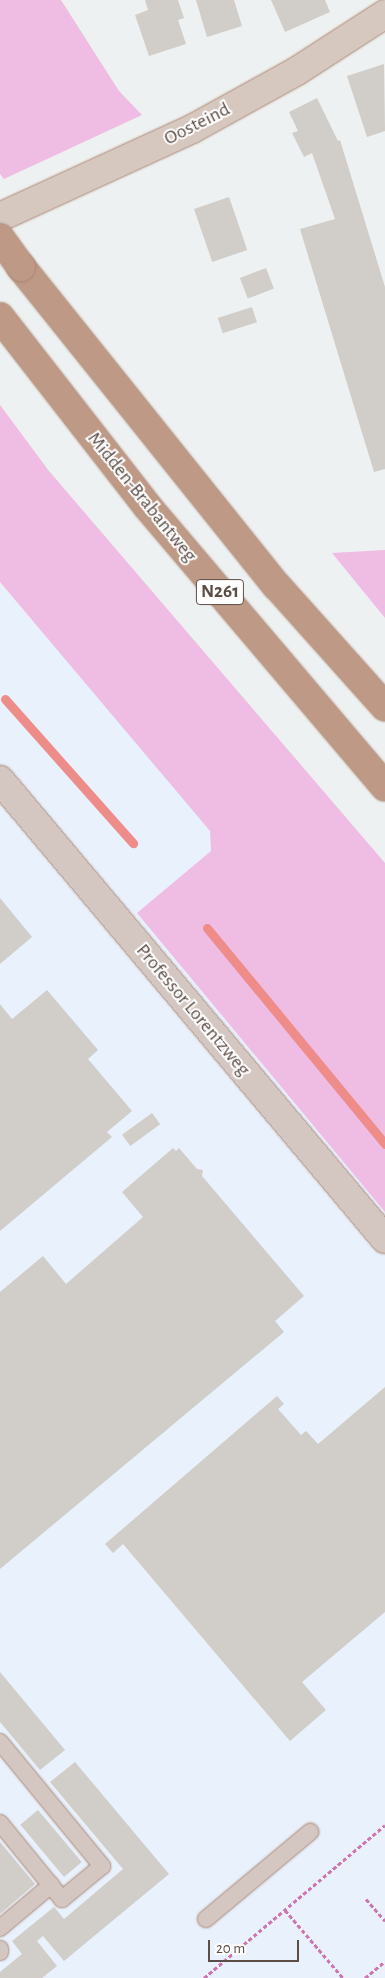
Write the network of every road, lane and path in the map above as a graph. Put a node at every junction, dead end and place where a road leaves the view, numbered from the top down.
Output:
1 (385, 14) edge
2 (0, 217) edge
3 (0, 238) edge
4 (0, 317) edge
5 (277, 586) junction
6 (385, 684) edge
7 (385, 707) edge
8 (0, 780) edge
9 (385, 787) edge
10 (385, 1239) edge
11 (0, 1742) edge
12 (0, 1823) edge
13 (385, 1825) edge
14 (310, 1832) dead end
15 (51, 1885) junction
16 (366, 1899) dead end
17 (285, 1910) junction
18 (206, 1919) dead end
19 (385, 1921) edge
20 (0, 1928) edge
21 (385, 1961) edge
22 (204, 1978) edge
23 (343, 1978) edge
24 (365, 1978) edge

1 - 2 street, Oosteind
3 - 5 highway, N261, bridge
4 - 9 highway, Midden-Brabantweg / N261
5 - 6 highway, N261
5 - 7 highway, N261
8 - 10 street, Professor Lorentzweg
11 - 15 lane
12 - 15 lane
13 - 17 path
14 - 18 lane
15 - 20 lane
16 - 19 path
17 - 22 path
17 - 23 path
21 - 24 path

